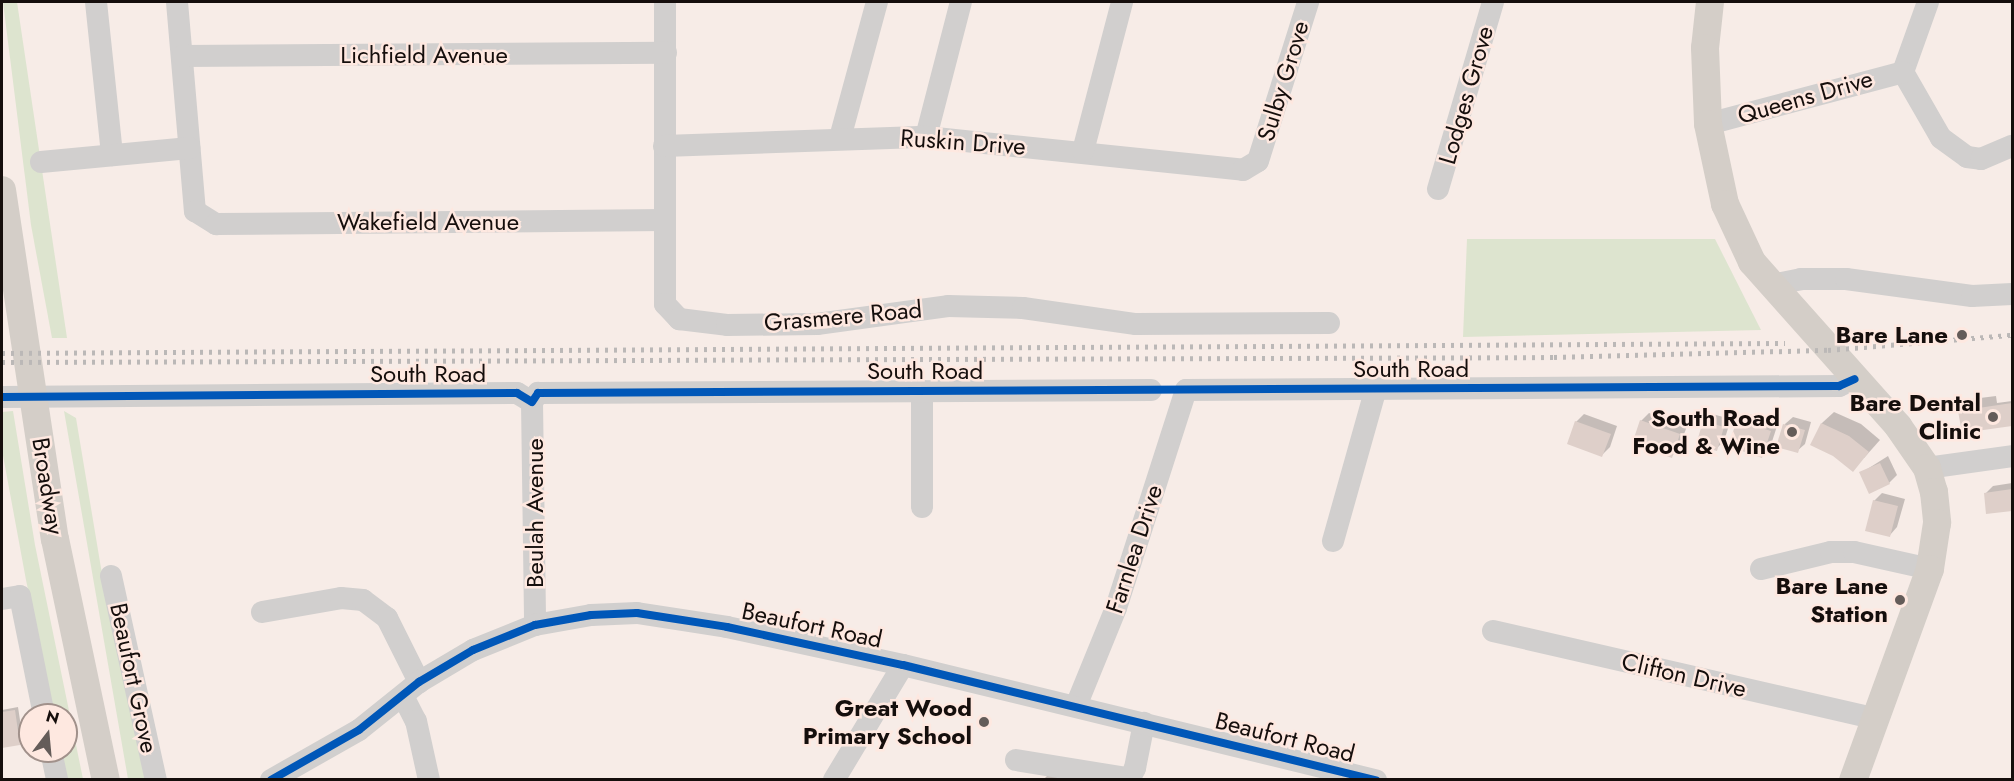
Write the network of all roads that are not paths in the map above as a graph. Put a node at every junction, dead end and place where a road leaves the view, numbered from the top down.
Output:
1 (96, 2) edge
2 (177, 2) edge
3 (665, 2) edge
4 (877, 2) edge
5 (961, 2) edge
6 (1122, 2) edge
7 (1308, 2) edge
8 (1493, 2) edge
9 (1710, 2) edge
10 (1928, 2) edge
11 (666, 53) junction
12 (183, 56) junction
13 (1903, 72) junction
14 (1708, 124) junction
15 (926, 137) junction
16 (840, 138) junction
17 (664, 146) junction
18 (2013, 146) edge
19 (189, 148) junction
20 (1083, 152) junction
21 (112, 154) junction
22 (1258, 161) joint
23 (41, 162) dead end
24 (1438, 189) dead end
25 (2, 190) edge
26 (665, 220) junction
27 (1771, 285) junction
28 (2013, 294) edge
29 (1329, 323) dead end
30 (1855, 379) junction
31 (1376, 388) junction
32 (1151, 390) dead end
33 (1186, 390) joint
34 (922, 391) junction
35 (2, 397) edge
36 (532, 402) junction
37 (2013, 456) edge
38 (1927, 468) junction
39 (922, 507) dead end
40 (1333, 541) dead end
41 (1761, 569) dead end
42 (1930, 569) junction
43 (111, 576) dead end
44 (2, 599) edge
45 (262, 612) dead end
46 (535, 625) junction
47 (1493, 631) dead end
48 (903, 665) junction
49 (411, 689) junction
50 (42, 703) edge
51 (1076, 706) junction
52 (1876, 719) junction
53 (1144, 723) junction
54 (1016, 760) dead end
55 (53, 763) edge
56 (57, 780) edge
57 (106, 780) edge
58 (156, 780) edge
59 (271, 780) edge
60 (429, 780) edge
61 (834, 780) edge
62 (1376, 780) edge
63 (1853, 780) edge

1 - 21 street
2 - 12 street
3 - 11 street, Grasmere Road
4 - 16 street
5 - 15 street
6 - 20 street
7 - 22 street, Sulby Grove
8 - 24 street, Lodges Grove
9 - 14 main road
10 - 13 street, Queens Drive
11 - 12 street, Lichfield Avenue
11 - 17 street, Grasmere Road
12 - 19 street
13 - 14 street, Queens Drive
13 - 18 street, Queens Drive
14 - 27 main road
15 - 16 street, Ruskin Drive
15 - 20 street, Ruskin Drive
16 - 17 street, Ruskin Drive
17 - 26 street, Grasmere Road
19 - 21 street
19 - 26 street, Wakefield Avenue
20 - 22 street, Ruskin Drive
21 - 23 street
25 - 57 main road, Broadway
26 - 29 street, Grasmere Road
27 - 28 street
27 - 30 main road
30 - 31 street, South Road
30 - 38 main road
31 - 33 street, South Road
31 - 40 street
32 - 34 street, South Road
33 - 51 street, Farnlea Drive
34 - 36 street, South Road
34 - 39 street
35 - 36 street, South Road
36 - 46 street, Beulah Avenue
37 - 38 street
38 - 42 main road
41 - 42 street
42 - 52 main road
43 - 58 street, Beaufort Grove
44 - 50 street
45 - 49 street
46 - 48 street, Beaufort Road
46 - 49 street, Beaufort Road
47 - 52 street, Clifton Drive
48 - 51 street, Beaufort Road
48 - 61 street
49 - 59 street, Beaufort Road
49 - 60 street
51 - 53 street, Beaufort Road
52 - 63 main road
53 - 54 street
53 - 62 street, Beaufort Road
55 - 56 street

